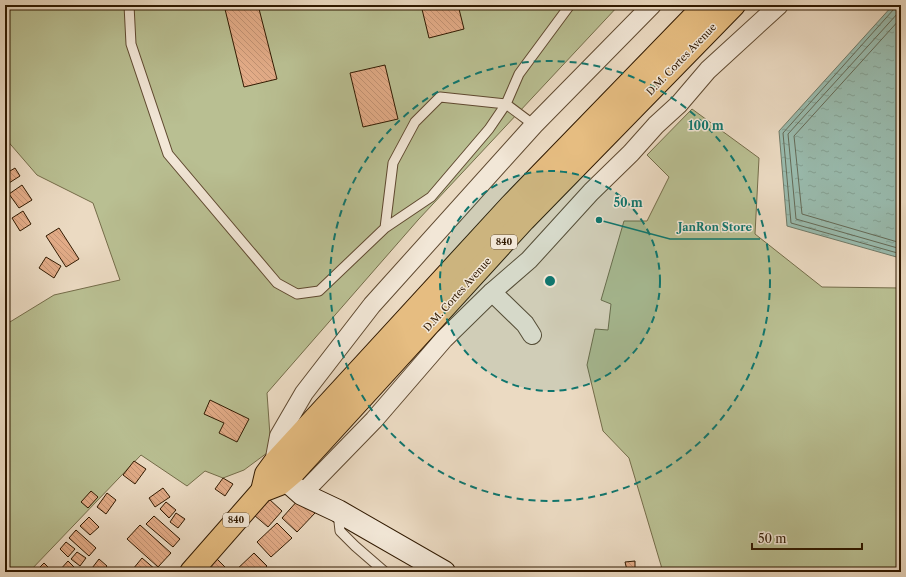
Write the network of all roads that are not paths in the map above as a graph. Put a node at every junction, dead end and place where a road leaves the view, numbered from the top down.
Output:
1 (129, 5) edge
2 (570, 5) edge
3 (652, 5) edge
4 (705, 5) edge
5 (734, 5) edge
6 (779, 5) edge
7 (506, 104) junction
8 (534, 125) junction
9 (384, 228) junction
10 (492, 292) junction
11 (532, 335) dead end
12 (280, 471) junction
13 (302, 494) junction
14 (338, 511) junction
15 (191, 572) edge
16 (385, 572) edge
17 (444, 572) edge

1 - 9 lane
2 - 7 lane
3 - 8 street
4 - 12 highway, D.M. Cortes Avenue / 840
5 - 12 highway, D.M. Cortes Avenue / 840
6 - 10 street
7 - 8 lane
7 - 9 lane
7 - 9 lane
8 - 12 street
10 - 11 street
10 - 13 street
12 - 13 street
12 - 15 highway, D.M. Cortes Avenue / 840
13 - 14 street
14 - 16 lane
14 - 17 street

